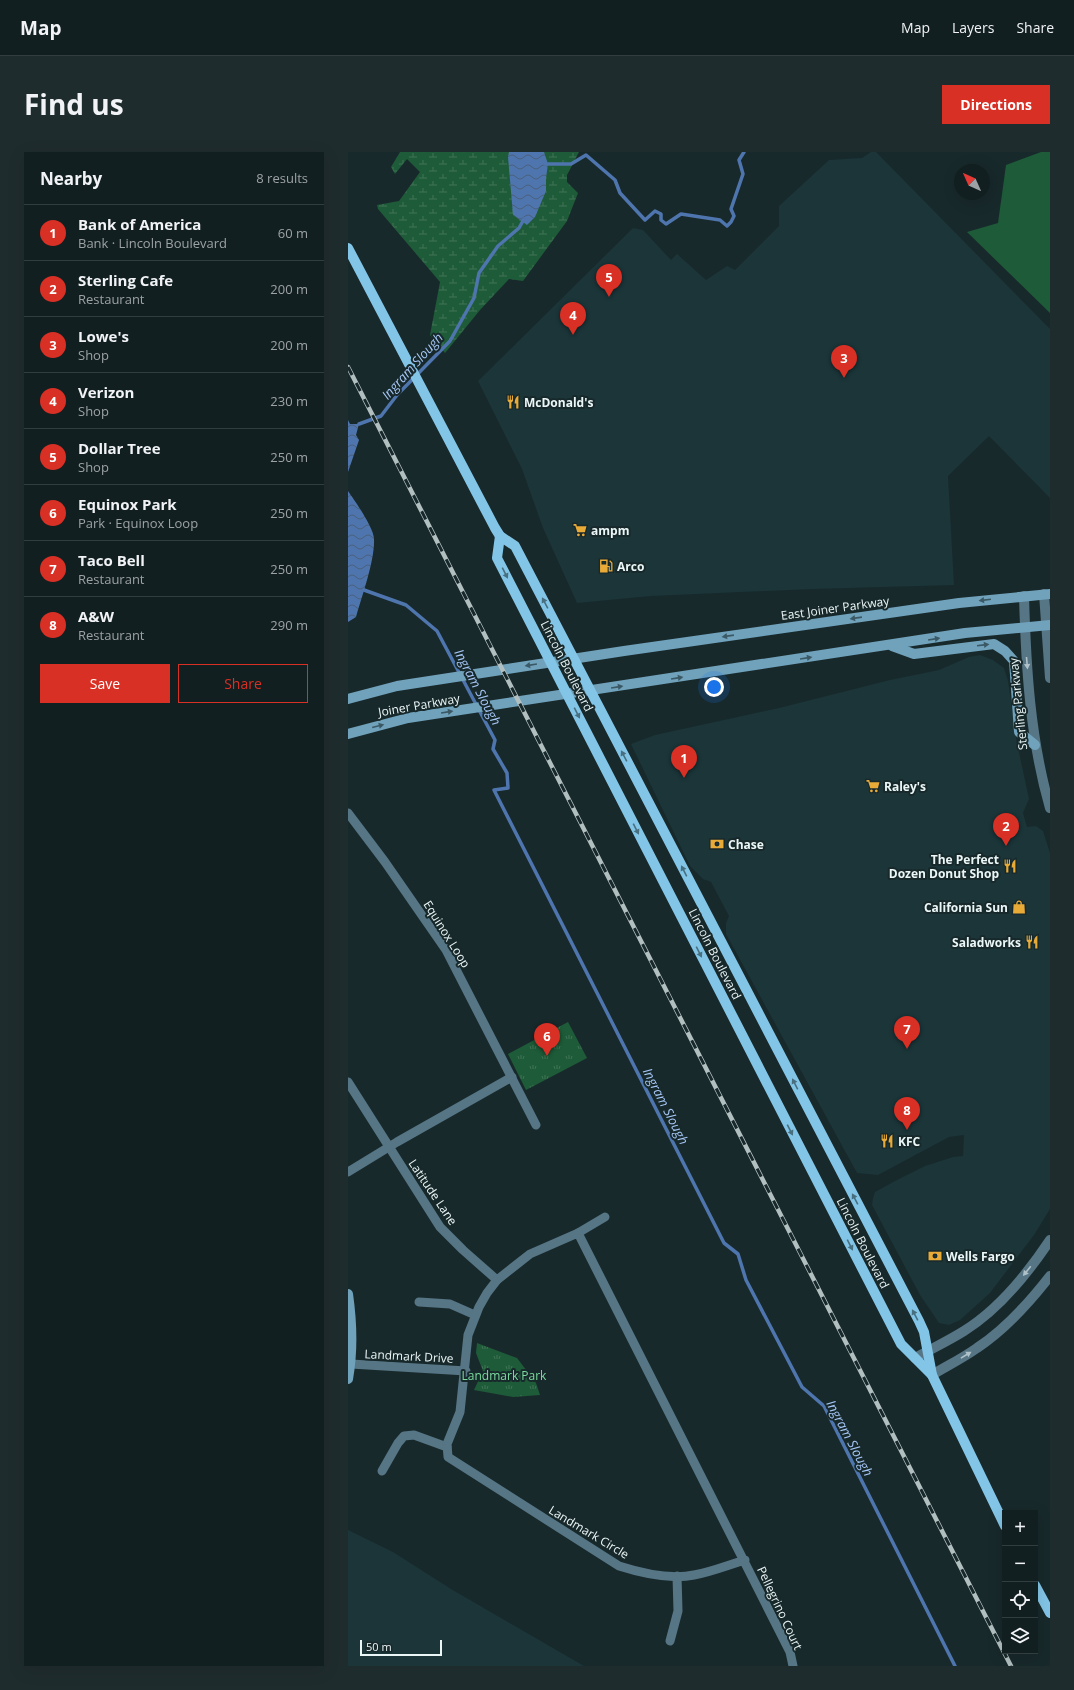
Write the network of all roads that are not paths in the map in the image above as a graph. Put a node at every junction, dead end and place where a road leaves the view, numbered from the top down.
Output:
1 (348, 248) edge
2 (500, 536) junction
3 (1047, 594) edge
4 (1024, 596) junction
5 (1048, 625) edge
6 (1025, 627) junction
7 (890, 645) junction
8 (624, 651) joint
9 (1050, 678) edge
10 (348, 699) edge
11 (348, 734) edge
12 (1035, 745) junction
13 (1050, 808) edge
14 (348, 813) edge
15 (512, 1077) junction
16 (348, 1082) edge
17 (536, 1125) dead end
18 (388, 1148) junction
19 (348, 1172) edge
20 (605, 1217) dead end
21 (578, 1233) junction
22 (1050, 1240) edge
23 (1050, 1276) edge
24 (497, 1280) junction
25 (348, 1294) edge
26 (419, 1302) dead end
27 (476, 1315) junction
28 (928, 1351) junction
29 (915, 1358) junction
30 (351, 1364) junction
31 (466, 1371) junction
32 (932, 1374) junction
33 (348, 1380) edge
34 (447, 1447) junction
35 (382, 1470) dead end
36 (1002, 1520) edge
37 (744, 1560) junction
38 (678, 1576) junction
39 (1038, 1591) edge
40 (1050, 1613) edge
41 (670, 1641) dead end
42 (793, 1666) edge

1 - 2 main road, Lincoln Boulevard
28 -> 2 main road, Lincoln Boulevard
2 -> 29 main road, Lincoln Boulevard
3 - 4 main road, East Joiner Parkway
3 - 5 street
4 - 6 street, Sterling Parkway
4 -> 8 main road, East Joiner Parkway
5 - 6 main road
5 - 9 street
7 -> 6 main road
6 -> 12 street, Sterling Parkway
11 -> 7 main road, Joiner Parkway
7 -> 12 main road
8 -> 10 main road, Joiner Parkway
12 - 13 street, Sterling Parkway
14 - 15 street, Equinox Loop
15 - 17 street, Equinox Loop
15 - 18 street
16 - 18 street
18 - 19 street
18 - 24 street, Latitude Lane
20 - 21 street
21 - 24 street
21 - 37 street
22 -> 28 street
32 -> 23 street
24 - 27 street
25 - 30 main road
26 - 27 street
27 - 31 street
28 - 29 street
28 - 32 main road, Lincoln Boulevard
29 - 32 main road, Lincoln Boulevard
30 - 31 street, Landmark Drive
30 - 33 main road
31 - 34 street
32 - 36 main road, Lincoln Boulevard
34 - 35 street
34 - 38 street, Landmark Circle
37 - 38 street, Landmark Circle
37 - 42 street, Pellegrino Court
38 - 41 street
39 - 40 main road

